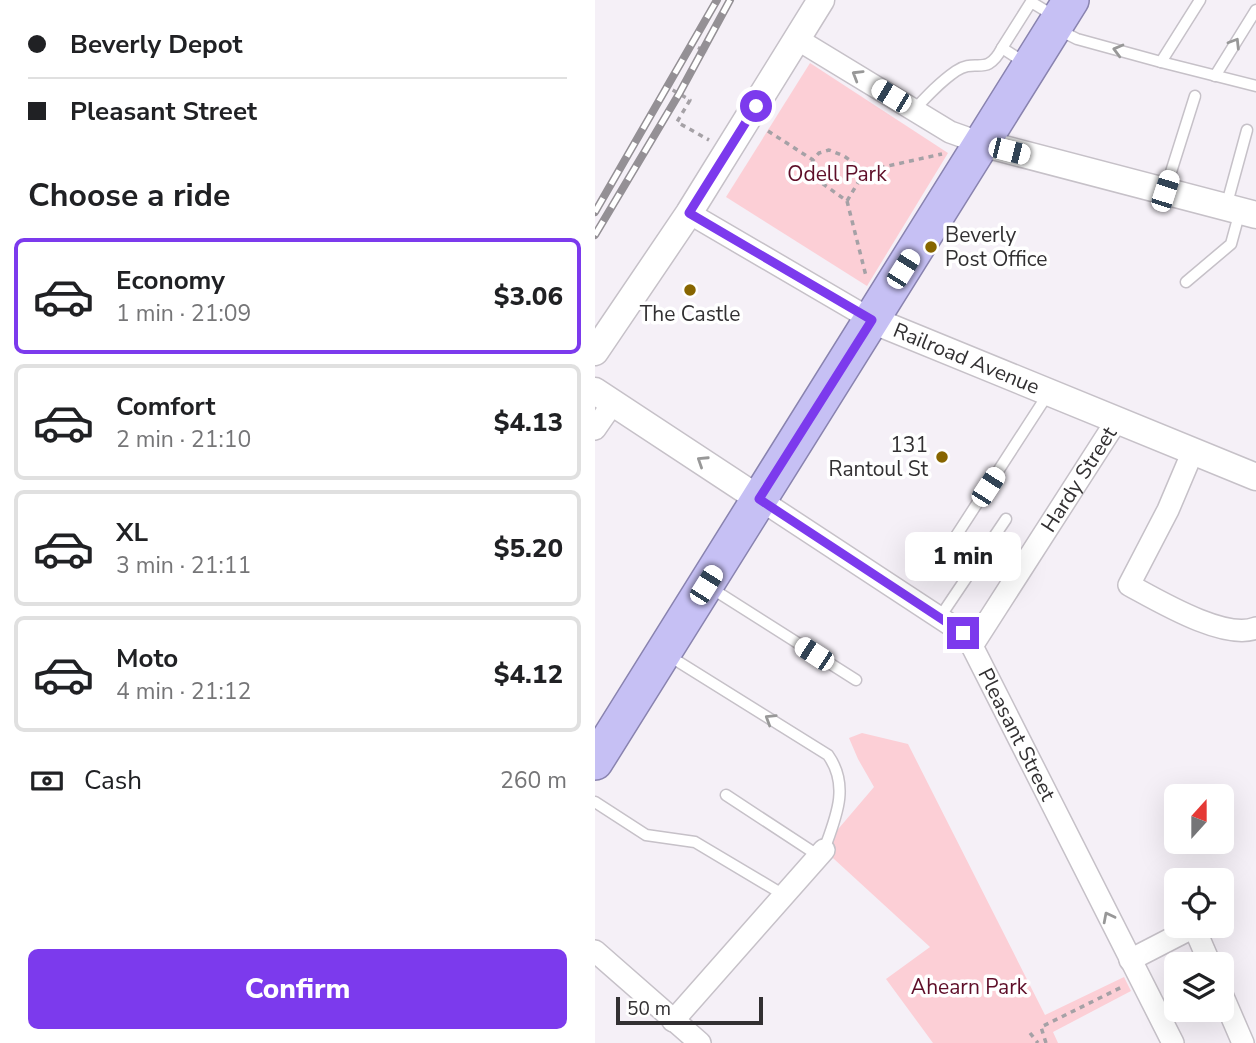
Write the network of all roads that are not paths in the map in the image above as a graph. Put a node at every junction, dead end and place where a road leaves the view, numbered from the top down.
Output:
1 (821, 0) edge
2 (1200, 0) edge
3 (1256, 10) edge
4 (1061, 15) edge
5 (797, 38) junction
6 (1016, 57) junction
7 (1161, 62) junction
8 (1215, 76) junction
9 (1256, 86) edge
10 (1195, 96) dead end
11 (914, 110) junction
12 (1247, 130) dead end
13 (981, 143) junction
14 (1165, 191) junction
15 (1241, 211) edge
16 (689, 213) junction
17 (1186, 282) dead end
18 (872, 320) junction
19 (595, 352) edge
20 (1049, 391) junction
21 (604, 397) edge
22 (1117, 420) junction
23 (595, 429) edge
24 (1193, 451) junction
25 (1256, 477) edge
26 (759, 499) junction
27 (1006, 519) dead end
28 (934, 570) dead end
29 (706, 585) junction
30 (940, 617) junction
31 (1256, 628) edge
32 (972, 646) junction
33 (663, 652) junction
34 (856, 680) dead end
35 (595, 762) edge
36 (726, 795) dead end
37 (595, 802) edge
38 (822, 853) junction
39 (784, 895) junction
40 (595, 951) edge
41 (1205, 952) edge
42 (1130, 960) junction
43 (673, 1021) junction
44 (1234, 1022) edge
45 (699, 1043) edge
46 (1173, 1043) edge
47 (1243, 1043) edge

1 - 5 street
2 - 7 lane
8 -> 3 lane
4 - 6 highway
7 -> 4 lane
11 -> 5 street
5 - 16 street
6 - 11 lane
6 - 13 highway
7 - 8 lane
8 - 9 lane
10 - 14 lane
11 - 13 street
12 - 15 lane
13 - 14 street
13 - 18 highway
14 - 15 street
15 - 17 lane
16 - 18 street, Railroad Avenue
16 - 19 street
18 - 20 street, Railroad Avenue
18 - 26 highway
20 - 22 street, Railroad Avenue
20 - 28 lane
21 - 23 street
26 -> 21 street, Pleasant Street
22 - 24 street, Railroad Avenue
22 - 32 street, Hardy Street
24 - 25 street, Railroad Avenue
24 - 31 street
26 - 29 highway
26 - 30 street, Pleasant Street
27 - 30 lane
29 - 33 highway
29 - 34 lane
30 - 32 street, Pleasant Street
42 -> 32 street, Pleasant Street
33 - 35 highway
38 -> 33 lane
36 - 38 lane
37 - 39 lane
38 - 39 street
39 - 43 street
40 - 43 street
41 - 42 street
42 - 46 street, Pleasant Street
43 - 45 street
44 - 47 street

